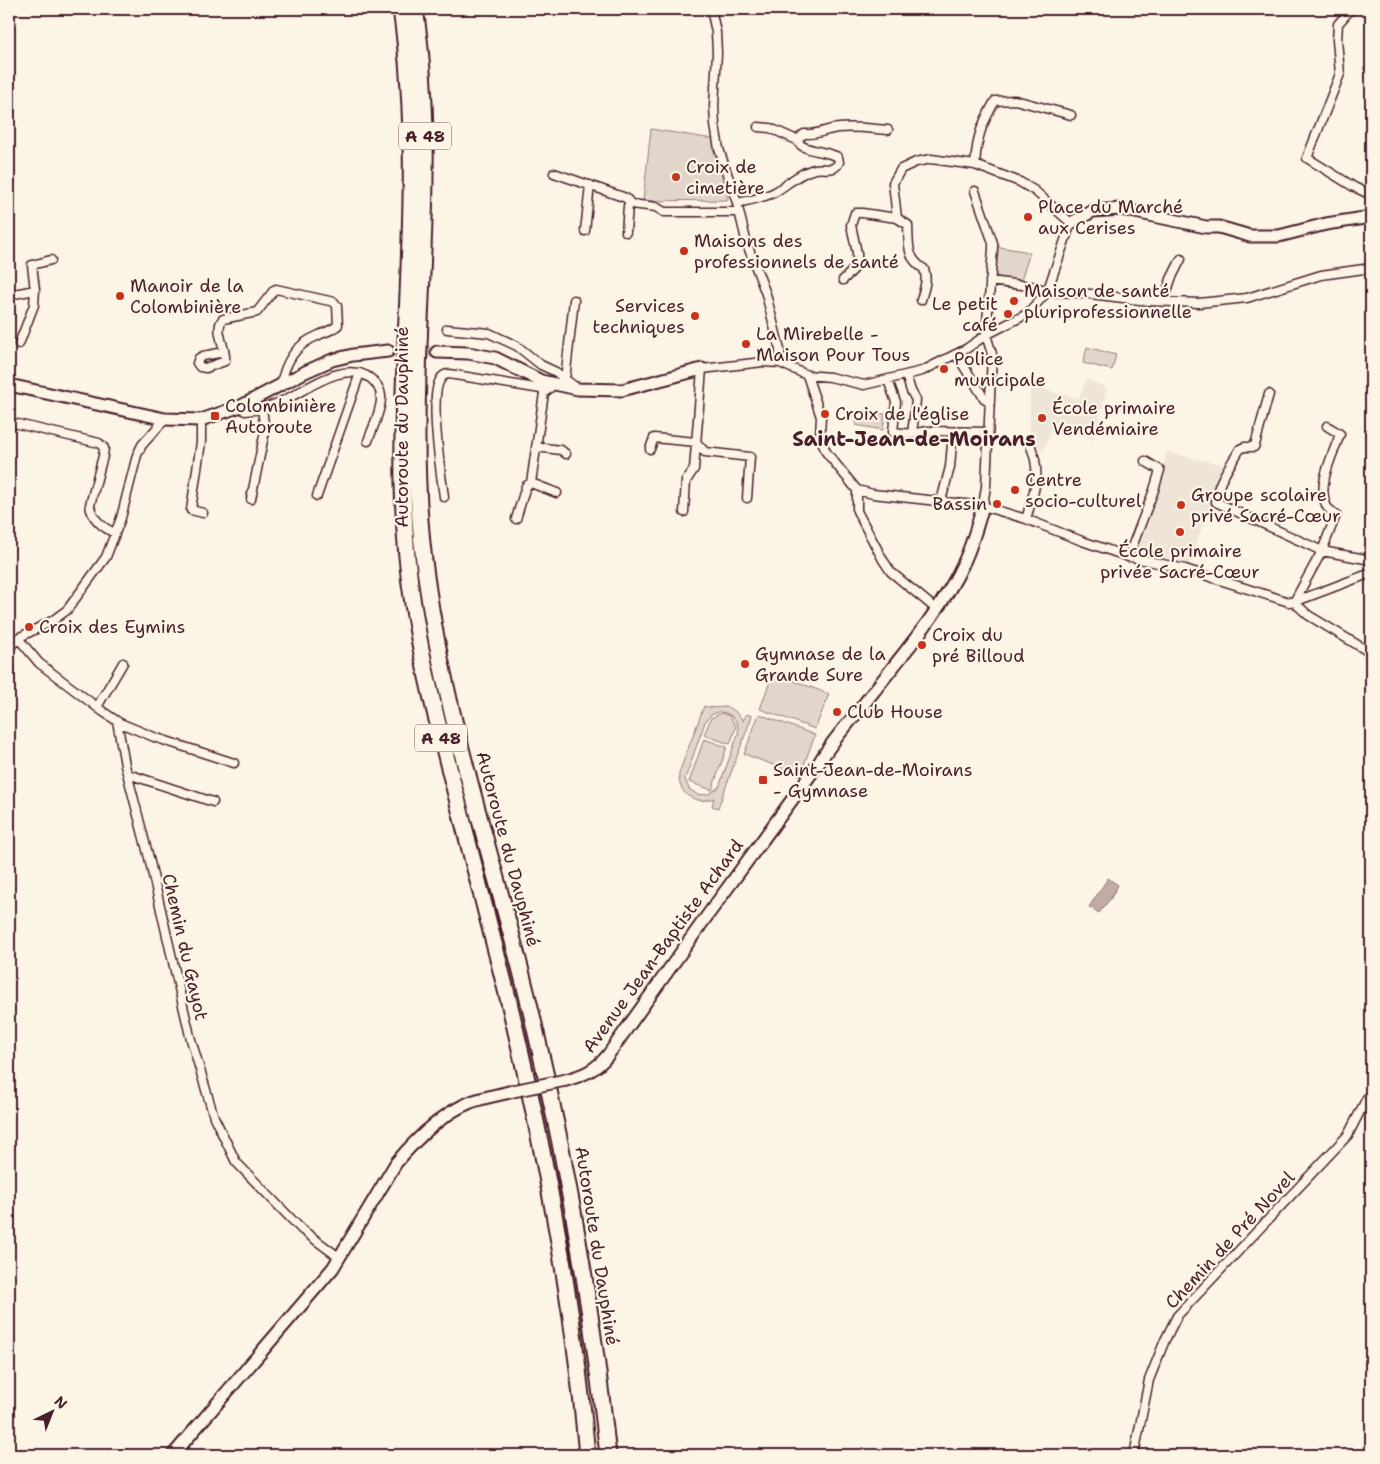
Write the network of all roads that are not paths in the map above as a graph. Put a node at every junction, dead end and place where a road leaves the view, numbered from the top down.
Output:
1 (401, 9) edge
2 (415, 9) edge
3 (711, 9) edge
4 (1351, 9) edge
5 (1070, 115) dead end
6 (758, 127) dead end
7 (888, 130) dead end
8 (797, 140) junction
9 (975, 164) junction
10 (554, 173) dead end
11 (590, 185) junction
12 (974, 191) dead end
13 (1371, 194) edge
14 (737, 203) junction
15 (631, 204) junction
16 (738, 212) junction
17 (1371, 217) edge
18 (897, 218) junction
19 (1075, 221) junction
20 (585, 231) dead end
21 (626, 232) dead end
22 (1181, 259) dead end
23 (51, 260) dead end
24 (1371, 268) edge
25 (844, 280) dead end
26 (990, 281) junction
27 (35, 290) junction
28 (1047, 292) junction
29 (9, 295) edge
30 (574, 300) dead end
31 (920, 300) dead end
32 (1164, 301) junction
33 (447, 329) dead end
34 (986, 335) junction
35 (19, 344) dead end
36 (388, 351) tunnel mouth
37 (224, 352) dead end
38 (437, 352) tunnel mouth
39 (956, 354) junction
40 (780, 363) junction
41 (697, 371) junction
42 (360, 373) junction
43 (807, 375) junction
44 (906, 375) junction
45 (888, 380) junction
46 (560, 382) junction
47 (281, 384) junction
48 (9, 385) edge
49 (1269, 394) dead end
50 (989, 403) junction
51 (241, 406) junction
52 (262, 408) junction
53 (165, 419) junction
54 (201, 420) junction
55 (9, 422) edge
56 (1327, 426) dead end
57 (953, 432) junction
58 (988, 432) junction
59 (912, 434) junction
60 (368, 441) dead end
61 (696, 442) junction
62 (536, 447) junction
63 (1031, 447) dead end
64 (650, 449) dead end
65 (566, 454) dead end
66 (1145, 461) dead end
67 (531, 483) junction
68 (857, 490) junction
69 (557, 493) dead end
70 (317, 496) dead end
71 (444, 497) dead end
72 (748, 498) dead end
73 (251, 499) dead end
74 (941, 501) junction
75 (983, 506) junction
76 (684, 512) dead end
77 (203, 513) dead end
78 (1026, 518) junction
79 (516, 519) dead end
80 (115, 533) junction
81 (1322, 552) junction
82 (1128, 557) junction
83 (1371, 560) edge
84 (1371, 573) edge
85 (1294, 602) junction
86 (936, 609) junction
87 (18, 638) junction
88 (9, 648) edge
89 (1371, 653) edge
90 (123, 663) dead end
91 (97, 707) junction
92 (116, 721) junction
93 (234, 763) dead end
94 (128, 774) junction
95 (213, 802) dead end
96 (1371, 1090) edge
97 (340, 1258) junction
98 (172, 1455) edge
99 (587, 1455) edge
100 (608, 1455) edge
101 (1134, 1455) edge

1 - 99 highway, Autoroute du Dauphiné / A 48
2 - 100 highway, Autoroute du Dauphiné / A 48
3 - 14 street
4 - 13 street
5 - 9 street
6 - 8 street
7 - 8 street
8 - 14 street
9 - 18 street
9 - 19 street
10 - 11 street
11 - 15 street
11 - 20 street
12 - 26 street
14 - 16 street
15 - 16 street
15 - 21 street
16 - 40 street
17 - 19 street
18 - 25 street
18 - 31 street
19 - 28 street
22 - 32 street
23 - 27 street
24 - 32 street
26 - 28 street
26 - 34 street
27 - 29 street
27 - 35 street
28 - 32 street
28 - 34 street
30 - 46 street
33 - 46 street
34 - 39 street
34 - 50 street
36 - 47 street
37 - 47 street
38 - 46 street
39 - 44 street
39 - 50 street
40 - 41 street
40 - 43 street
41 - 46 street
41 - 61 street
42 - 52 street
42 - 60 street
42 - 70 street
43 - 45 street
43 - 68 street
44 - 45 street
44 - 59 street
45 - 59 street
46 - 62 street
46 - 71 street
47 - 51 street
48 - 53 street
49 - 81 street
50 - 58 street
51 - 52 street
51 - 54 street
52 - 73 street
53 - 54 street
53 - 80 street
54 - 77 street
55 - 80 street
56 - 81 street
57 - 58 street
57 - 59 street
57 - 74 street
58 - 75 street
61 - 64 street
61 - 72 street
61 - 76 street
62 - 65 street
62 - 67 street
63 - 78 street
66 - 82 street
67 - 69 street
67 - 79 street
68 - 74 street
68 - 86 street
74 - 75 street
75 - 78 street
75 - 86 street, Avenue Jean-Baptiste Achard
78 - 82 street
80 - 87 street
81 - 83 street
81 - 85 street
82 - 85 street
84 - 85 street
85 - 89 street
86 - 97 street, Avenue Jean-Baptiste Achard, bridge
87 - 88 street
87 - 91 street
90 - 91 street
91 - 92 street
92 - 93 street
92 - 94 street, Chemin du Gayot
94 - 95 street
94 - 97 street, Chemin du Gayot
96 - 101 street, Chemin de Pré Novel
97 - 98 street, Avenue Jean-Baptiste Achard

